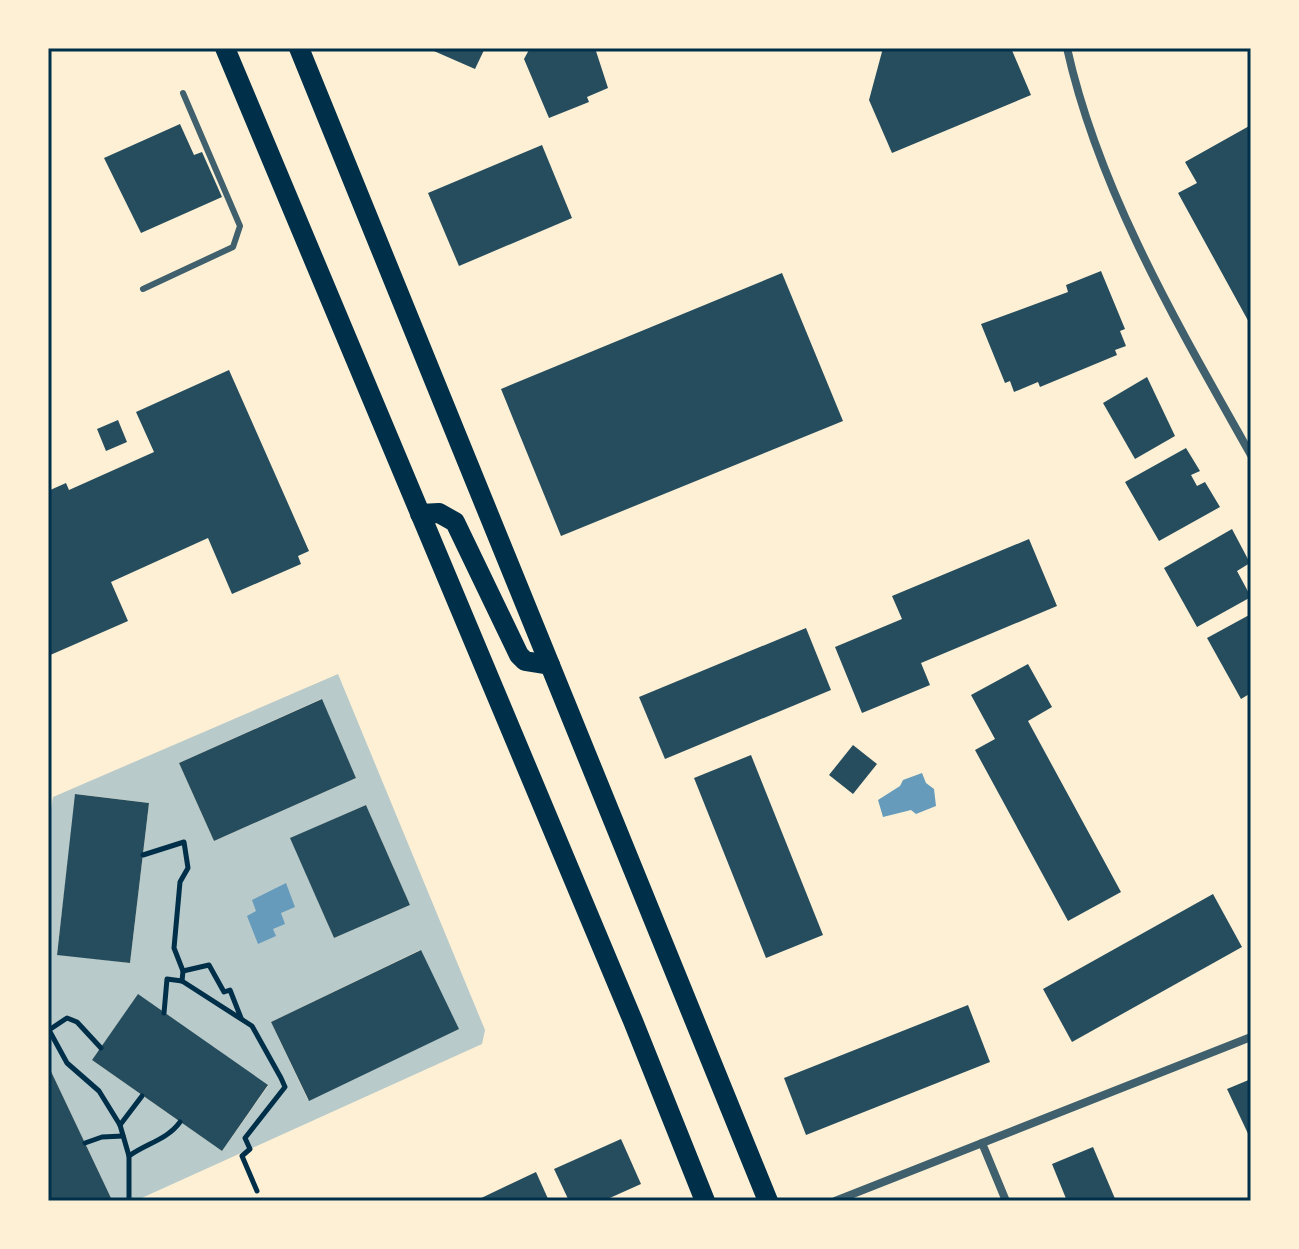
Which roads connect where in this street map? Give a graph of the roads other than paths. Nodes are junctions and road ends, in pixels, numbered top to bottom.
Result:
1 (225, 48) edge
2 (299, 48) edge
3 (1067, 48) edge
4 (183, 93) dead end
5 (143, 289) dead end
6 (1251, 455) edge
7 (420, 514) junction
8 (550, 665) junction
9 (1251, 1037) edge
10 (982, 1143) junction
11 (705, 1201) edge
12 (768, 1201) edge
13 (835, 1201) edge
14 (1006, 1201) edge

1 - 7 main road
2 - 8 main road
3 - 6 street
4 - 5 lane
7 - 8 main road
7 - 11 main road
8 - 12 main road
9 - 10 street
10 - 13 street
10 - 14 street

